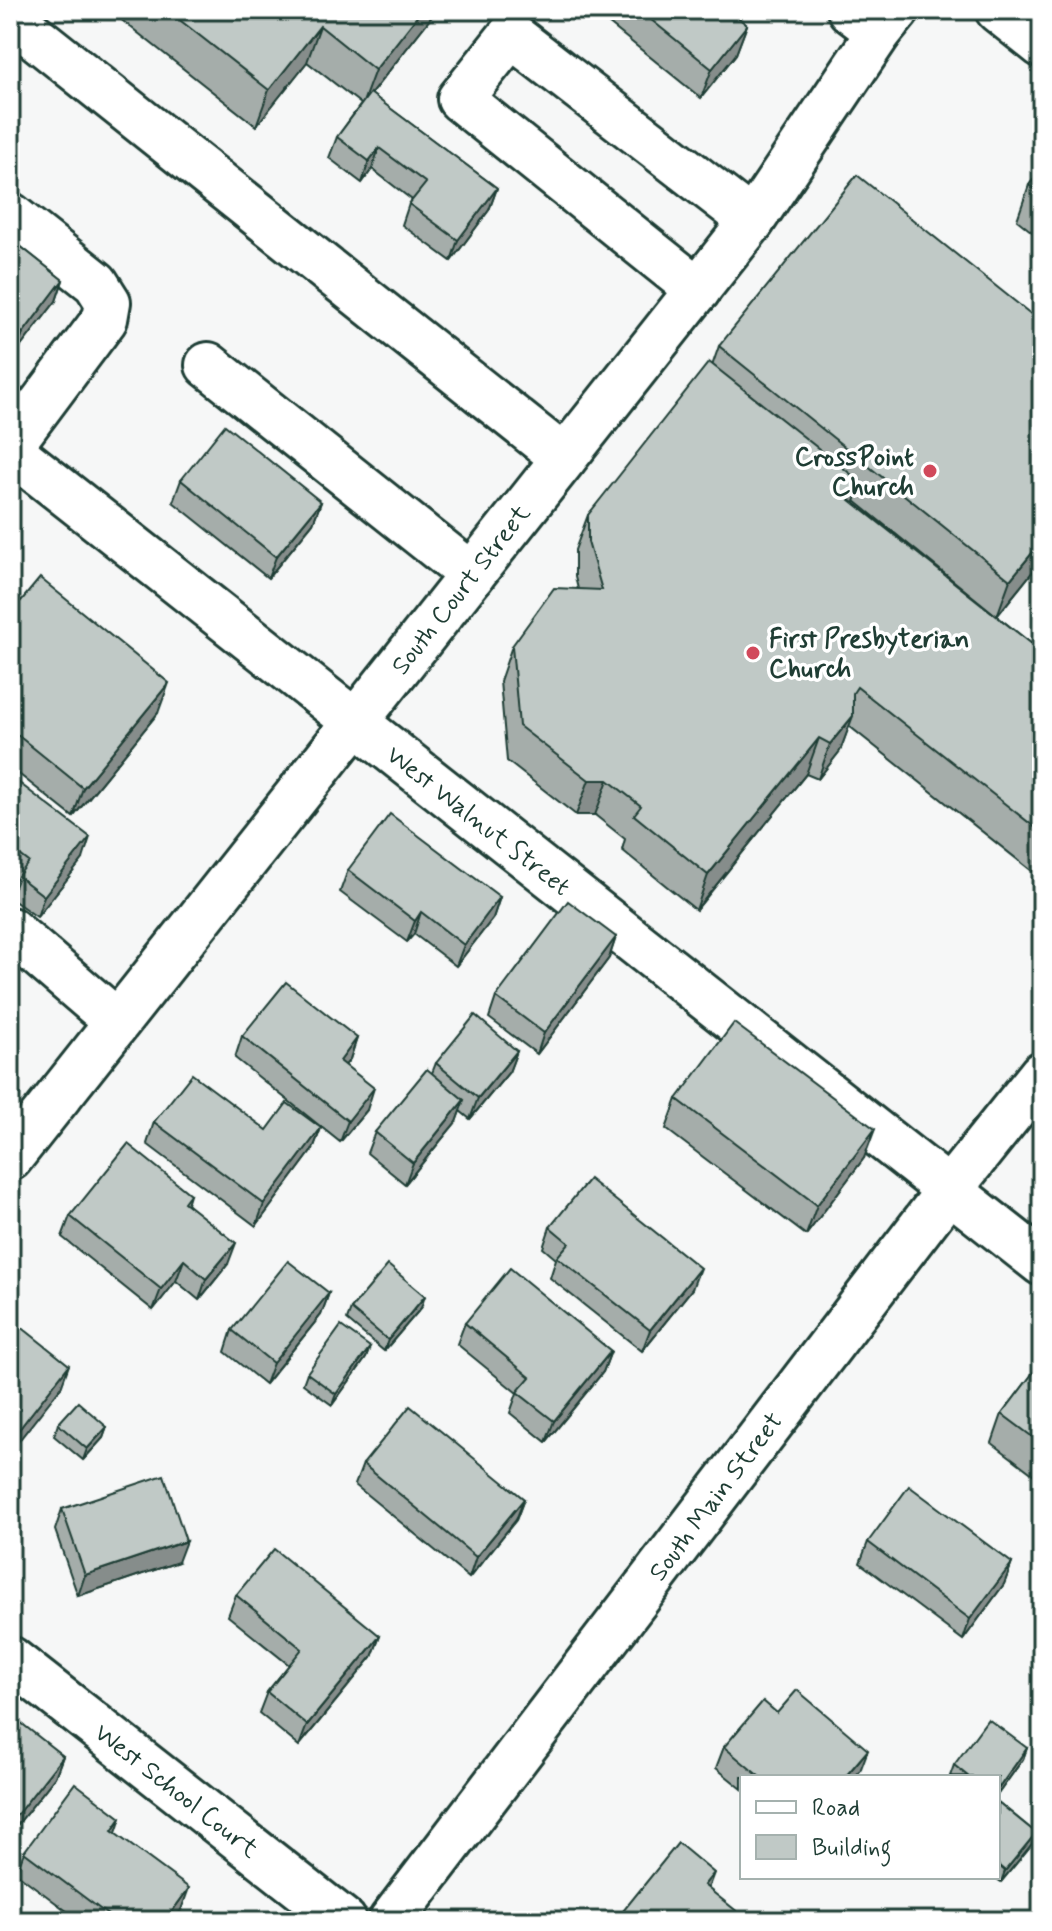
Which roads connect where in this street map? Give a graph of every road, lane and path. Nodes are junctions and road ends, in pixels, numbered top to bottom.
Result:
1 (998, 10) edge
2 (10, 17) edge
3 (875, 17) edge
4 (518, 22) edge
5 (1042, 45) edge
6 (10, 215) edge
7 (752, 221) junction
8 (698, 290) junction
9 (208, 365) dead end
10 (10, 448) edge
11 (564, 458) junction
12 (472, 575) junction
13 (355, 722) junction
14 (10, 930) edge
15 (117, 1022) junction
16 (1042, 1074) edge
17 (10, 1158) edge
18 (949, 1190) junction
19 (1042, 1263) edge
20 (10, 1659) edge
21 (344, 1921) edge
22 (391, 1921) edge

1 - 5 street
2 - 11 street
3 - 7 street, South Court Street
4 - 7 street
4 - 8 street
6 - 10 street
7 - 8 street, South Court Street
8 - 11 street, South Court Street
9 - 12 street
10 - 13 street, West Walnut Street
11 - 12 street, South Court Street
12 - 13 street, South Court Street
13 - 15 street, South Court Street
13 - 18 street, West Walnut Street
14 - 15 street
15 - 17 street, South Court Street
16 - 18 street, South Main Street
18 - 19 street, West Walnut Street
18 - 22 street, South Main Street
20 - 21 street, West School Court

